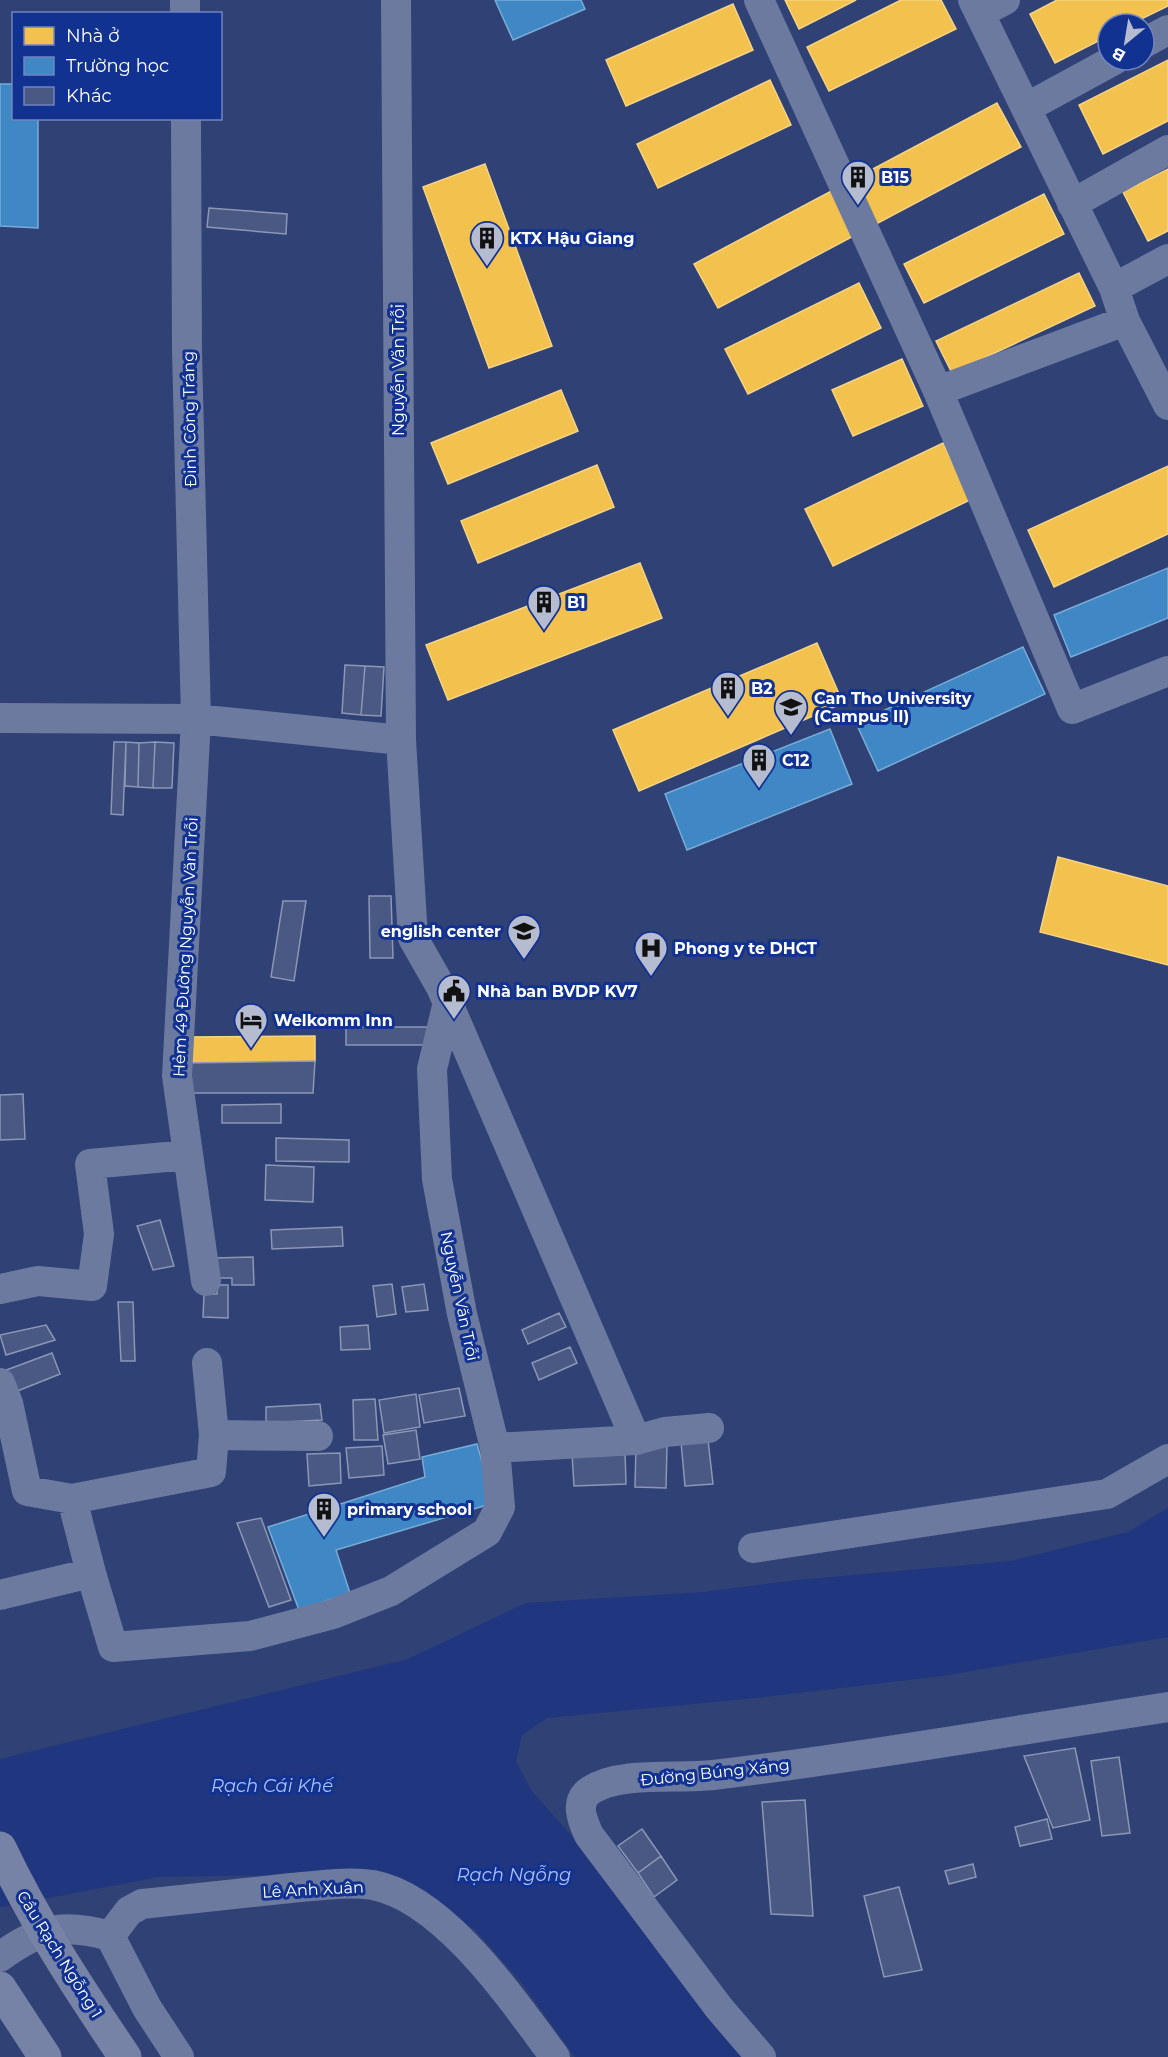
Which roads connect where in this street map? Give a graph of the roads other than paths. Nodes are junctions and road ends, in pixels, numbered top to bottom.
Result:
1 (396, 0) edge
2 (759, 0) edge
3 (986, 4) edge
4 (1096, 69) edge
5 (1026, 108) junction
6 (186, 120) edge
7 (1168, 150) edge
8 (1072, 204) junction
9 (1168, 259) edge
10 (1114, 288) junction
11 (1125, 321) junction
12 (1164, 388) edge
13 (938, 391) junction
14 (1168, 671) edge
15 (0, 718) edge
16 (196, 718) junction
17 (401, 740) junction
18 (448, 1002) junction
19 (188, 1155) junction
20 (206, 1281) dead end
21 (0, 1289) edge
22 (207, 1363) dead end
23 (0, 1383) edge
24 (709, 1428) dead end
25 (214, 1435) junction
26 (318, 1436) dead end
27 (636, 1440) junction
28 (495, 1448) junction
29 (1168, 1459) edge
30 (72, 1499) junction
31 (753, 1548) dead end
32 (91, 1573) junction
33 (0, 1595) edge
34 (1165, 1713) edge
35 (0, 1848) edge
36 (110, 1936) junction
37 (0, 1957) edge
38 (0, 1988) edge
39 (45, 2057) edge
40 (124, 2057) edge
41 (179, 2057) edge
42 (555, 2057) edge
43 (761, 2057) edge

1 - 17 street, Nguyễn Văn Trỗi
2 - 13 street
3 - 5 street
4 - 5 street
5 - 8 street
6 - 16 street, Đinh Công Tráng
7 - 8 street
8 - 10 street
9 - 10 street
10 - 11 street
11 - 12 street
11 - 13 street
13 - 14 street
15 - 16 street
16 - 17 street
16 - 19 street, Hẻm 49 Đường Nguyễn Văn Trỗi
17 - 18 street, Nguyễn Văn Trỗi
18 - 27 street, Nguyễn Văn Trỗi
18 - 28 street, Nguyễn Văn Trỗi
19 - 20 street, Hẻm 49 Đường Nguyễn Văn Trỗi
19 - 21 street
22 - 25 street
23 - 30 street
24 - 27 street
25 - 26 street
25 - 30 street
27 - 28 street
28 - 32 street, Nguyễn Văn Trỗi
29 - 31 street
30 - 32 street
32 - 33 street
34 - 43 street, Đường Búng Xáng
35 - 40 main road, Cầu Rạch Ngỗng 1, bridge
36 - 37 street
36 - 41 street
36 - 42 street, Lê Anh Xuân
38 - 39 main road

